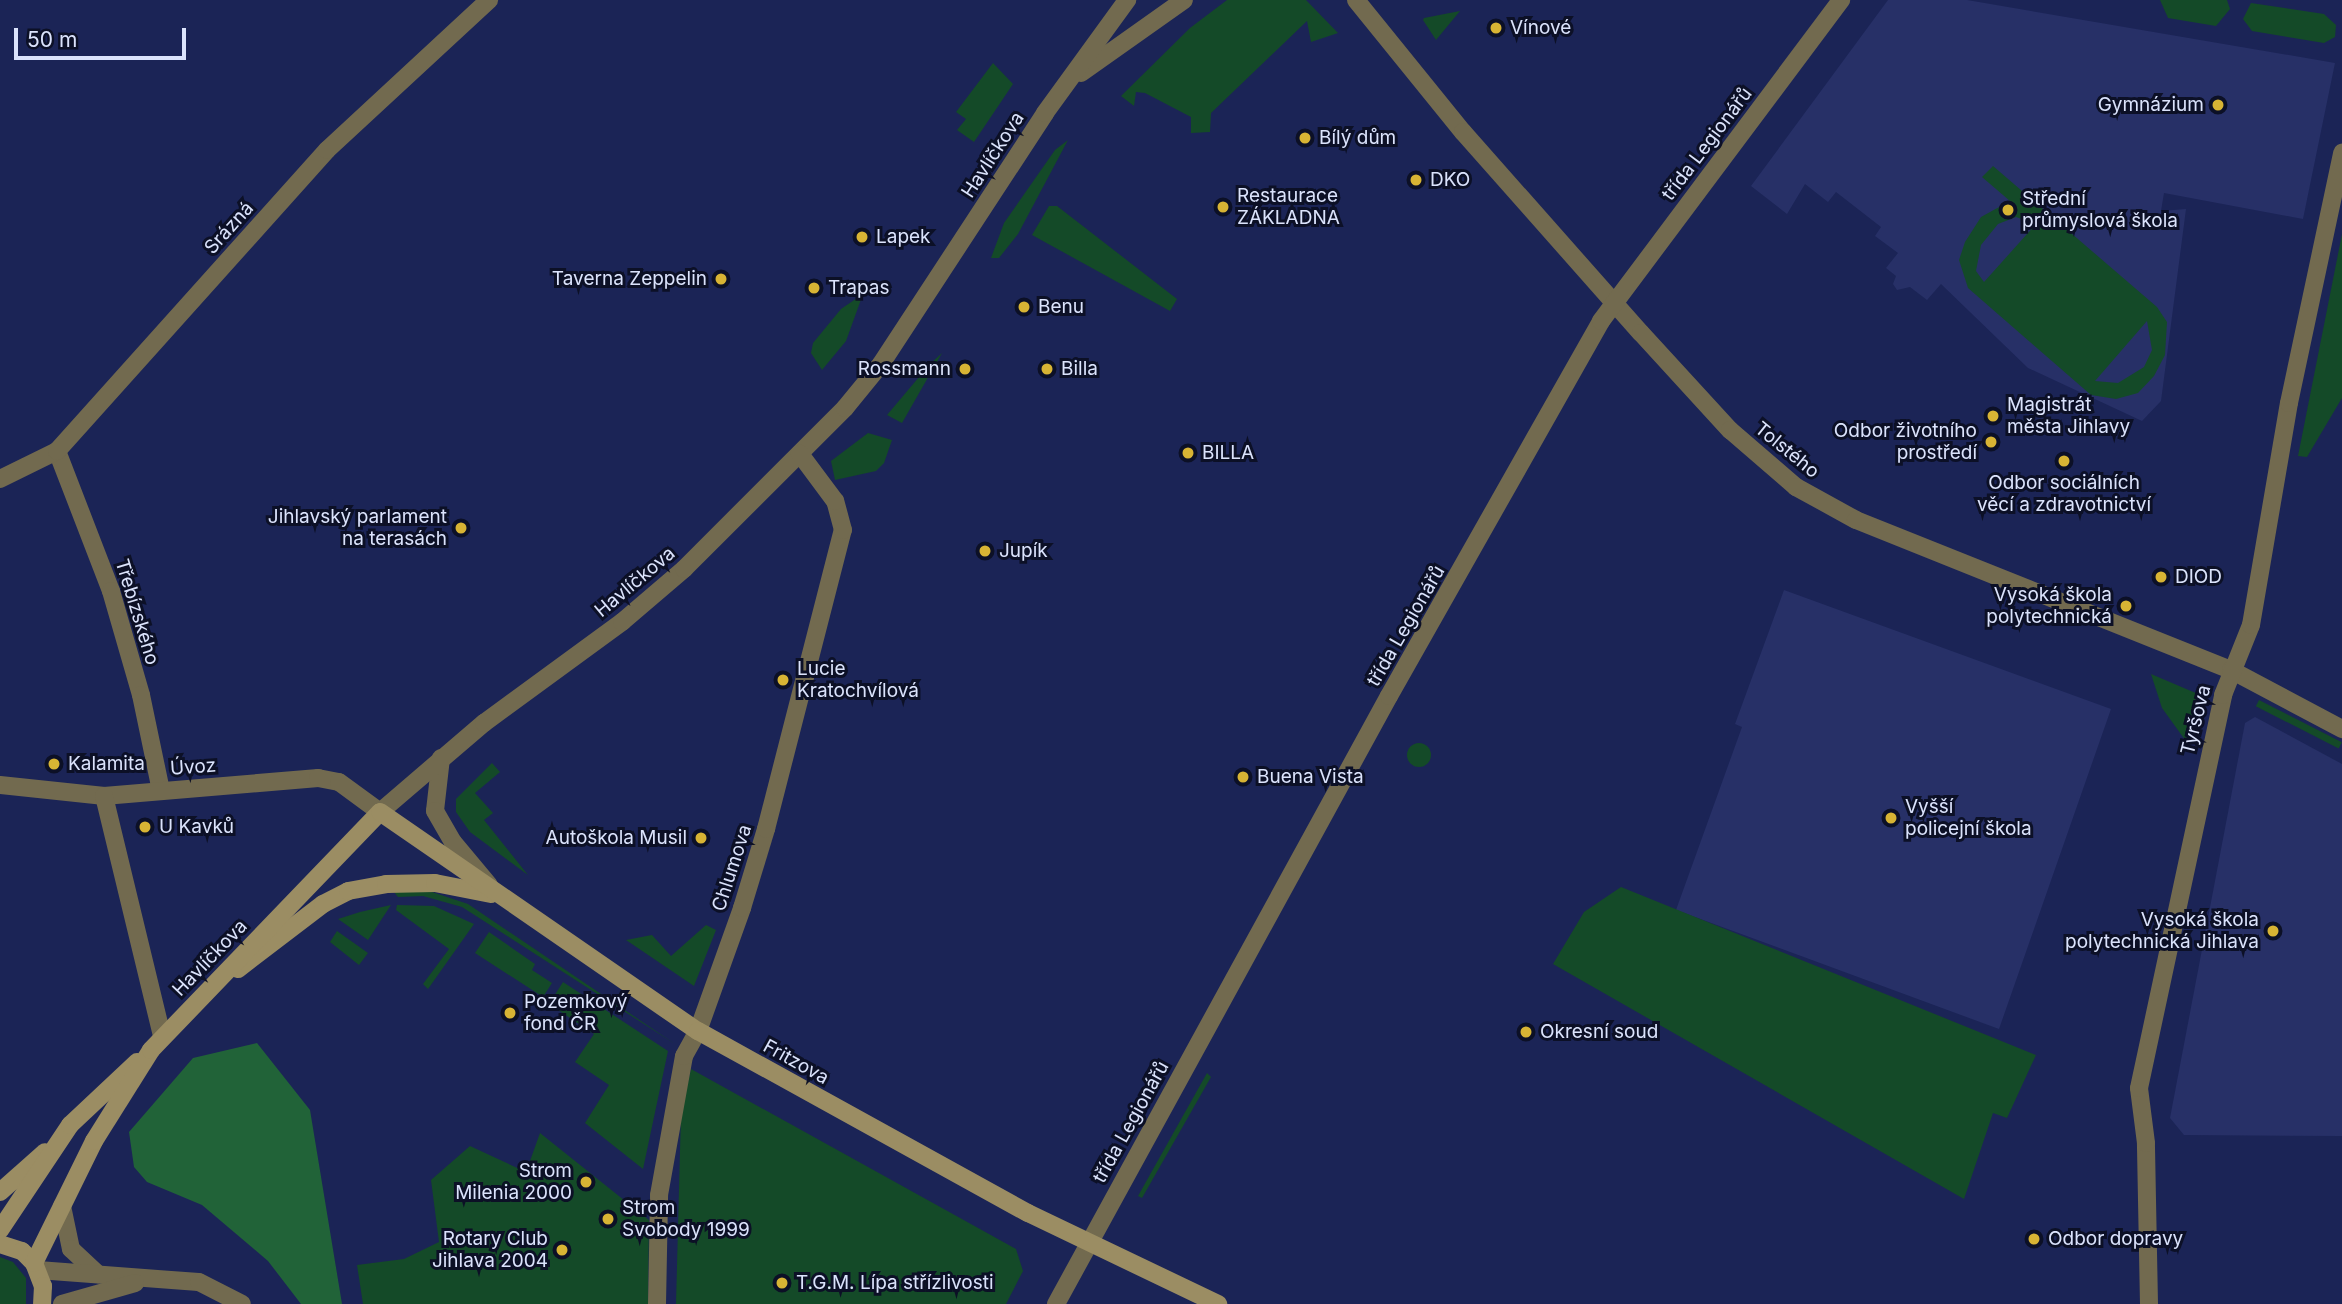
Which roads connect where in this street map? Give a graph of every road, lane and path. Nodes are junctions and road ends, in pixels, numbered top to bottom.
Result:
1 (489, 0) edge
2 (1171, 0) edge
3 (1184, 0) edge
4 (1841, 0) edge
5 (1356, 2) edge
6 (1127, 3) edge
7 (1133, 38) junction
8 (1073, 78) junction
9 (2342, 153) edge
10 (1616, 302) junction
11 (57, 451) junction
12 (800, 454) junction
13 (0, 479) edge
14 (2231, 670) junction
15 (2342, 729) edge
16 (441, 758) junction
17 (0, 785) edge
18 (161, 791) junction
19 (104, 796) junction
20 (380, 812) junction
21 (498, 895) junction
22 (220, 980) junction
23 (698, 1031) junction
24 (156, 1043) junction
25 (61, 1138) junction
26 (0, 1192) edge
27 (62, 1206) junction
28 (0, 1230) edge
29 (0, 1244) edge
30 (1088, 1245) junction
31 (36, 1266) junction
32 (101, 1276) junction
33 (145, 1280) junction
34 (42, 1304) edge
35 (62, 1304) edge
36 (242, 1304) edge
37 (657, 1304) edge
38 (1056, 1304) edge
39 (1218, 1304) edge
40 (2148, 1304) edge

1 - 11 street, Srázná
2 - 7 street, Havlíčkova
3 - 7 street, Havlíčkova
4 - 10 street, třída Legionářů
5 - 10 street, Tolstého
6 - 8 street, Havlíčkova
7 - 8 street, Havlíčkova
8 - 12 street, Havlíčkova
9 - 14 street, Tyršova
10 - 14 street, Tolstého
10 - 30 street, třída Legionářů
11 - 13 street, Srázná
11 - 18 street, Třebízského
12 - 16 street, Havlíčkova
12 - 23 street, Chlumova
14 - 15 street, Tolstého
14 - 40 street, Tyršova
16 - 20 street, Havlíčkova
16 - 21 street
17 - 19 street, Úvoz
18 - 19 street, Úvoz
18 - 20 street, Úvoz
19 - 24 street
20 - 21 street, Fritzova
20 - 22 street, Havlíčkova
21 - 22 street
21 - 23 street, Fritzova
22 - 24 street, Havlíčkova
23 - 30 street, Fritzova
23 - 37 street, Chlumova
24 - 25 street, Havlíčkova
24 - 27 street, Havlíčkova
25 - 26 street, Havlíčkova
25 - 28 street, Havlíčkova
27 - 31 street, Havlíčkova
27 - 32 street
29 - 31 street
30 - 38 street, třída Legionářů
30 - 39 street, Fritzova
31 - 32 street
31 - 34 street
32 - 33 street
33 - 35 street
33 - 36 street

